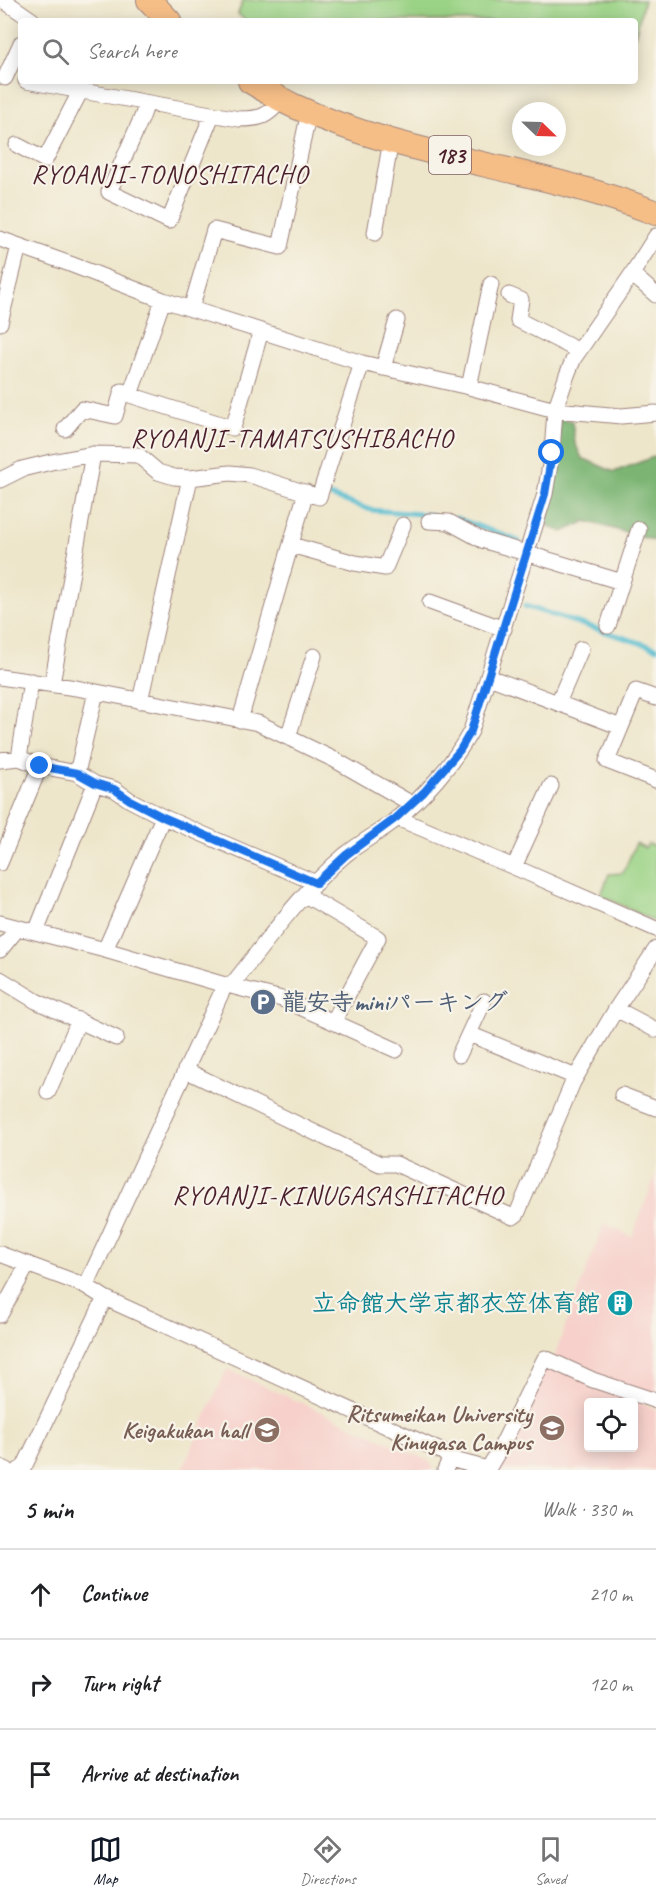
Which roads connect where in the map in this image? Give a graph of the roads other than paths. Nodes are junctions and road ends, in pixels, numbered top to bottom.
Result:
1 (3, 0) edge
2 (148, 0) edge
3 (29, 18) edge
4 (166, 18) edge
5 (18, 49) edge
6 (3, 77) edge
7 (18, 80) edge
8 (44, 84) edge
9 (255, 84) edge
10 (81, 90) junction
11 (281, 100) junction
12 (147, 103) junction
13 (309, 112) junction
14 (212, 115) junction
15 (391, 140) junction
16 (17, 145) dead end
17 (656, 213) edge
18 (375, 233) dead end
19 (656, 236) edge
20 (0, 239) edge
21 (19, 246) junction
22 (632, 274) junction
23 (491, 284) dead end
24 (509, 295) dead end
25 (656, 295) edge
26 (163, 300) junction
27 (191, 309) junction
28 (397, 320) dead end
29 (0, 323) edge
30 (261, 331) junction
31 (579, 351) junction
32 (362, 363) junction
33 (383, 368) junction
34 (469, 387) junction
35 (130, 395) junction
36 (555, 410) junction
37 (656, 413) edge
38 (65, 429) dead end
39 (93, 454) junction
40 (190, 477) junction
41 (0, 480) edge
42 (306, 492) junction
43 (429, 521) dead end
44 (403, 525) dead end
45 (639, 529) dead end
46 (291, 545) junction
47 (528, 553) junction
48 (622, 582) junction
49 (430, 602) dead end
50 (608, 626) dead end
51 (504, 629) junction
52 (581, 649) dead end
53 (314, 656) dead end
54 (0, 676) edge
55 (489, 677) junction
56 (31, 681) junction
57 (52, 684) junction
58 (96, 692) junction
59 (656, 698) edge
60 (140, 701) junction
61 (558, 703) junction
62 (240, 720) junction
63 (621, 727) junction
64 (288, 736) junction
65 (19, 758) junction
66 (0, 760) edge
67 (40, 766) junction
68 (77, 773) junction
69 (656, 780) edge
70 (95, 783) junction
71 (551, 786) dead end
72 (412, 804) junction
73 (163, 817) junction
74 (396, 818) junction
75 (0, 863) edge
76 (514, 867) junction
77 (316, 883) junction
78 (305, 895) junction
79 (0, 923) edge
80 (18, 928) junction
81 (656, 929) edge
82 (36, 932) junction
83 (0, 950) edge
84 (105, 950) junction
85 (656, 950) edge
86 (0, 980) edge
87 (228, 986) junction
88 (484, 1001) dead end
89 (616, 1009) junction
90 (79, 1020) junction
91 (333, 1023) junction
92 (656, 1030) edge
93 (469, 1034) junction
94 (116, 1038) dead end
95 (396, 1050) dead end
96 (459, 1054) dead end
97 (184, 1071) junction
98 (576, 1077) junction
99 (48, 1092) dead end
100 (622, 1095) dead end
101 (656, 1108) edge
102 (0, 1254) edge
103 (28, 1264) junction
104 (86, 1286) junction
105 (105, 1298) junction
106 (0, 1315) edge
107 (656, 1401) edge
108 (448, 1464) edge
109 (0, 1467) edge
110 (7, 1470) edge
111 (19, 1470) edge

1 - 3 street
2 - 4 main road
5 - 6 street
6 - 7 street
8 - 10 street
9 - 11 main road, 183
10 - 12 street
10 - 16 street
11 - 13 main road, 183
11 - 14 street
12 - 14 street
12 - 14 street
13 - 15 main road, 183
13 - 27 street
15 - 17 main road, 183
15 - 18 street
19 - 22 street
20 - 21 street
21 - 26 street
21 - 29 street
22 - 25 street
22 - 31 street
23 - 34 street
24 - 31 street
26 - 27 street
26 - 35 street
27 - 30 street
28 - 33 street
30 - 32 street
30 - 35 street
31 - 36 street
32 - 33 street
32 - 42 street
33 - 34 street
34 - 36 street
35 - 38 street
36 - 37 street
36 - 47 street
39 - 40 street
39 - 41 street
39 - 57 street
40 - 42 street
40 - 60 street
42 - 46 street
43 - 47 street
44 - 46 street
45 - 48 street
46 - 62 street
47 - 48 street
47 - 51 street
48 - 50 street
49 - 51 street
51 - 55 street
52 - 61 street
53 - 64 street
54 - 56 street
55 - 61 street
55 - 72 street
56 - 57 street
56 - 65 street
57 - 58 street
58 - 60 street
58 - 68 street
59 - 63 street
60 - 62 street
61 - 63 street
62 - 64 street
63 - 69 street
64 - 72 street
65 - 66 street
65 - 67 street
67 - 68 street
67 - 75 street
68 - 70 street
70 - 73 street
70 - 82 street
71 - 76 street
72 - 74 street
73 - 77 street
73 - 84 street
74 - 76 street
74 - 77 street
76 - 81 street
77 - 78 street
78 - 87 street
78 - 91 street
79 - 80 street
80 - 82 street
80 - 83 street
82 - 84 street
84 - 87 street
85 - 89 street
86 - 90 street
87 - 91 street
87 - 97 street
88 - 93 street
89 - 92 street
89 - 98 street
90 - 94 street
90 - 99 street
91 - 95 street
93 - 96 street
93 - 98 street
97 - 98 street
97 - 104 street
100 - 101 street
102 - 103 street
103 - 104 street
103 - 106 street
104 - 105 street
105 - 108 street
105 - 111 street
107 - 108 street
109 - 110 street

